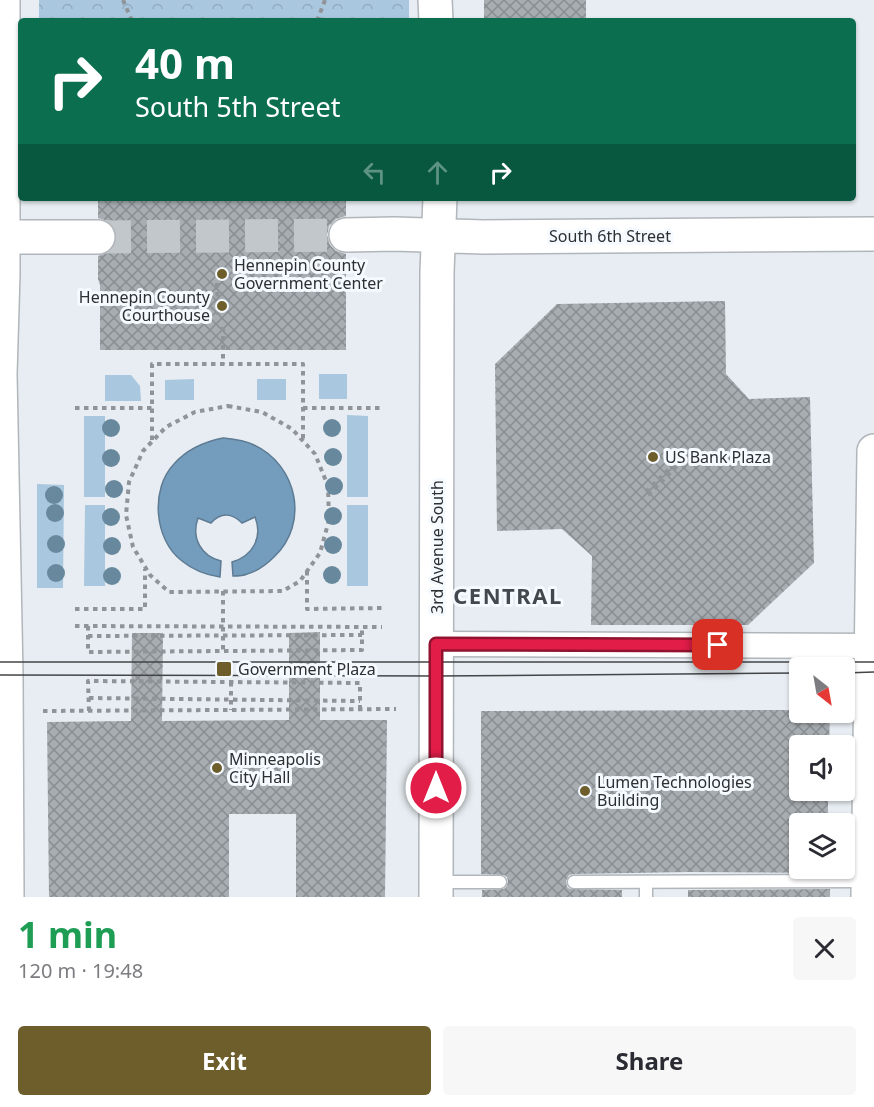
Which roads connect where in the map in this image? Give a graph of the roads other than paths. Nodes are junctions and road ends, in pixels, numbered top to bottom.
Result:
1 (3, 0) edge
2 (435, 0) edge
3 (436, 18) edge
4 (440, 201) edge
5 (874, 234) edge
6 (346, 235) tunnel mouth
7 (439, 236) junction
8 (2, 237) edge
9 (98, 237) tunnel mouth
10 (874, 451) edge
11 (436, 644) junction
12 (873, 646) edge
13 (3, 649) edge
14 (500, 882) dead end
15 (574, 882) dead end
16 (646, 882) junction
17 (870, 886) edge
18 (436, 889) edge
19 (7, 897) edge
20 (646, 897) edge

1 - 8 main road
2 - 3 main road
4 - 7 main road, 3rd Avenue South
5 - 7 main road, South 6th Street
6 - 7 main road, South 6th Street
7 - 11 main road, 3rd Avenue South
8 - 9 main road
8 - 13 main road
10 - 12 main road
11 - 12 street
11 - 18 main road, 3rd Avenue South
12 - 17 main road
13 - 19 main road
14 - 18 lane
15 - 16 lane
16 - 17 lane
16 - 20 lane

